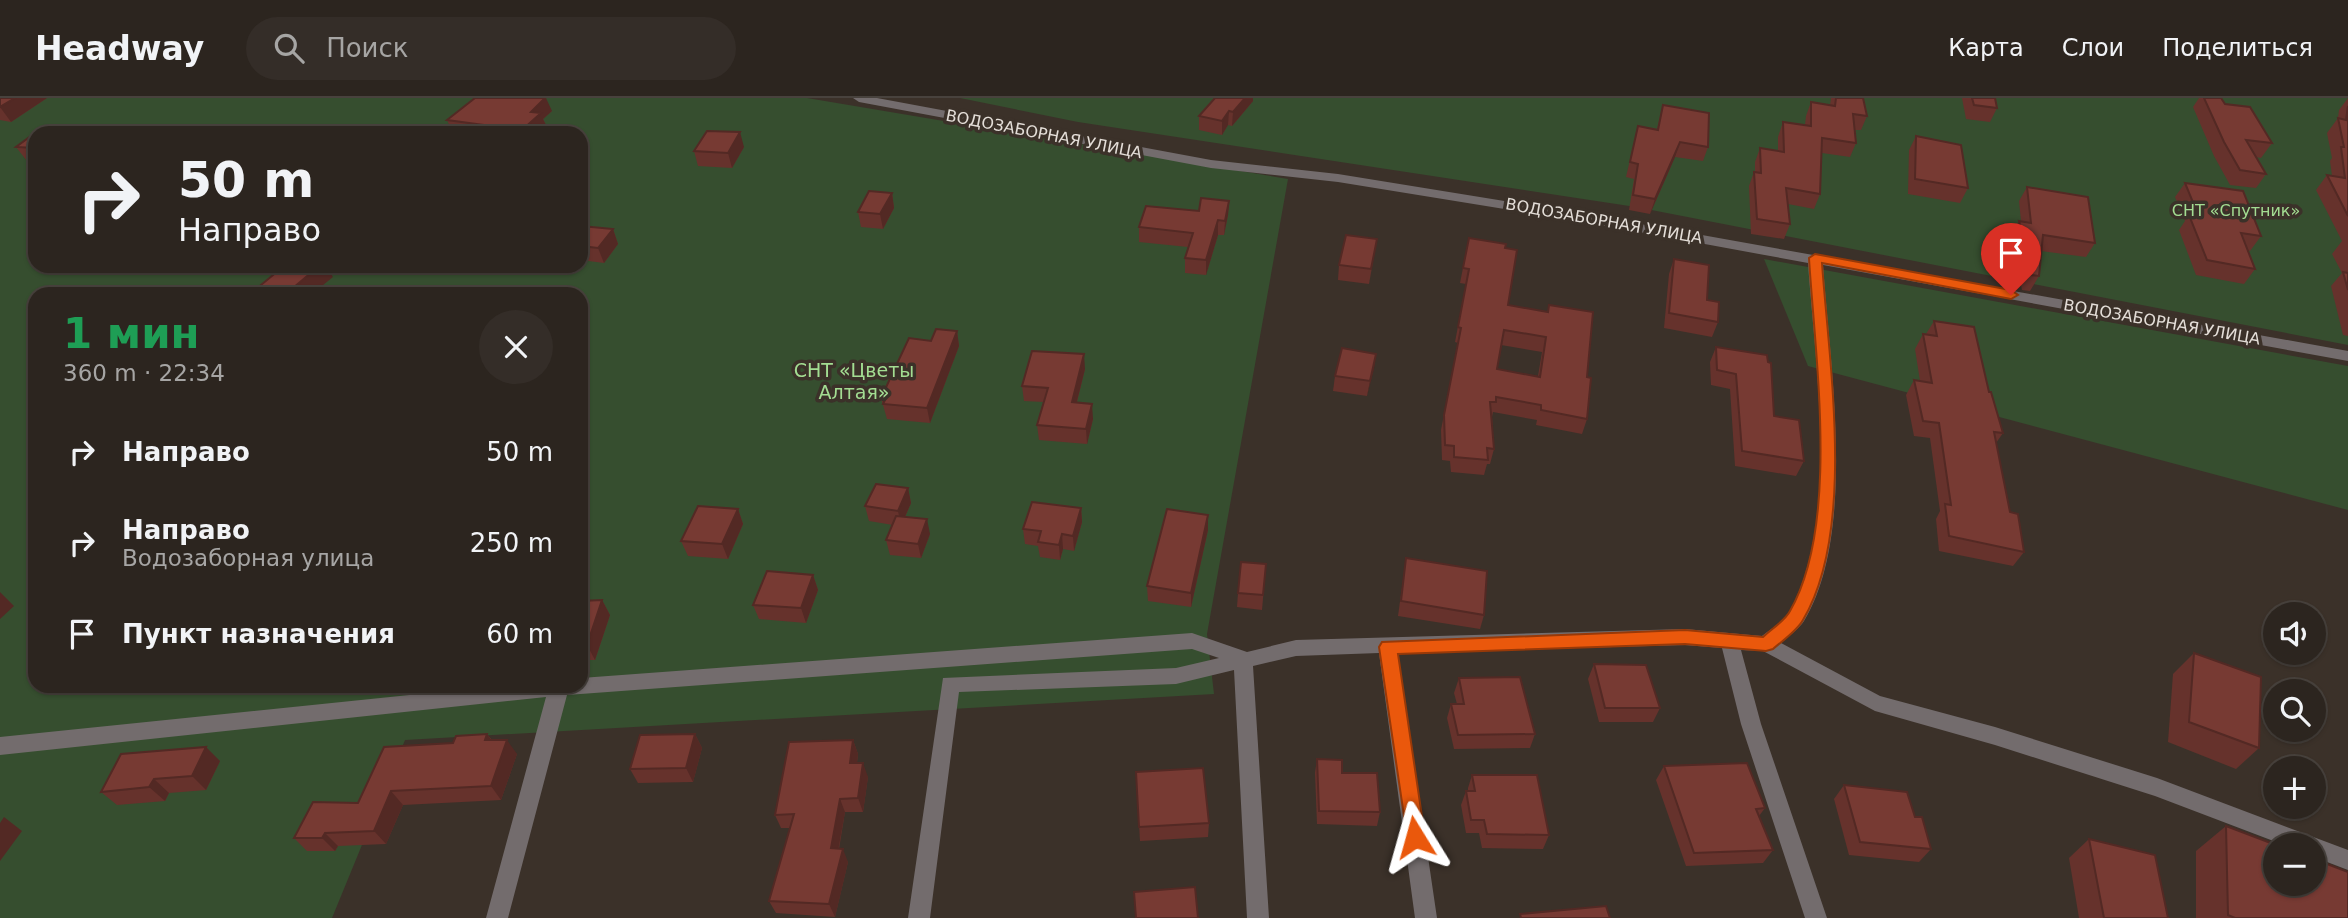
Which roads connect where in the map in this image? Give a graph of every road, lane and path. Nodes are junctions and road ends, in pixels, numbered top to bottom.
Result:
1 (859, 98) edge
2 (1815, 258) junction
3 (2348, 356) edge
4 (1730, 643) junction
5 (1766, 644) junction
6 (1388, 647) junction
7 (1244, 658) junction
8 (588, 685) edge
9 (505, 693) edge
10 (570, 693) edge
11 (0, 746) edge
12 (2277, 833) edge
13 (2326, 852) edge
14 (2348, 860) edge
15 (497, 918) edge
16 (919, 918) edge
17 (1258, 918) edge
18 (1426, 918) edge
19 (1816, 918) edge

1 - 2 street, ВОДОЗАБОРНАЯ УЛИЦА
2 - 3 street, ВОДОЗАБОРНАЯ УЛИЦА
2 - 5 street
4 - 5 street
4 - 6 street
4 - 19 street
5 - 12 street
6 - 7 street
6 - 18 street
7 - 8 street
7 - 16 street
7 - 17 street
9 - 11 street
10 - 15 street
13 - 14 street

